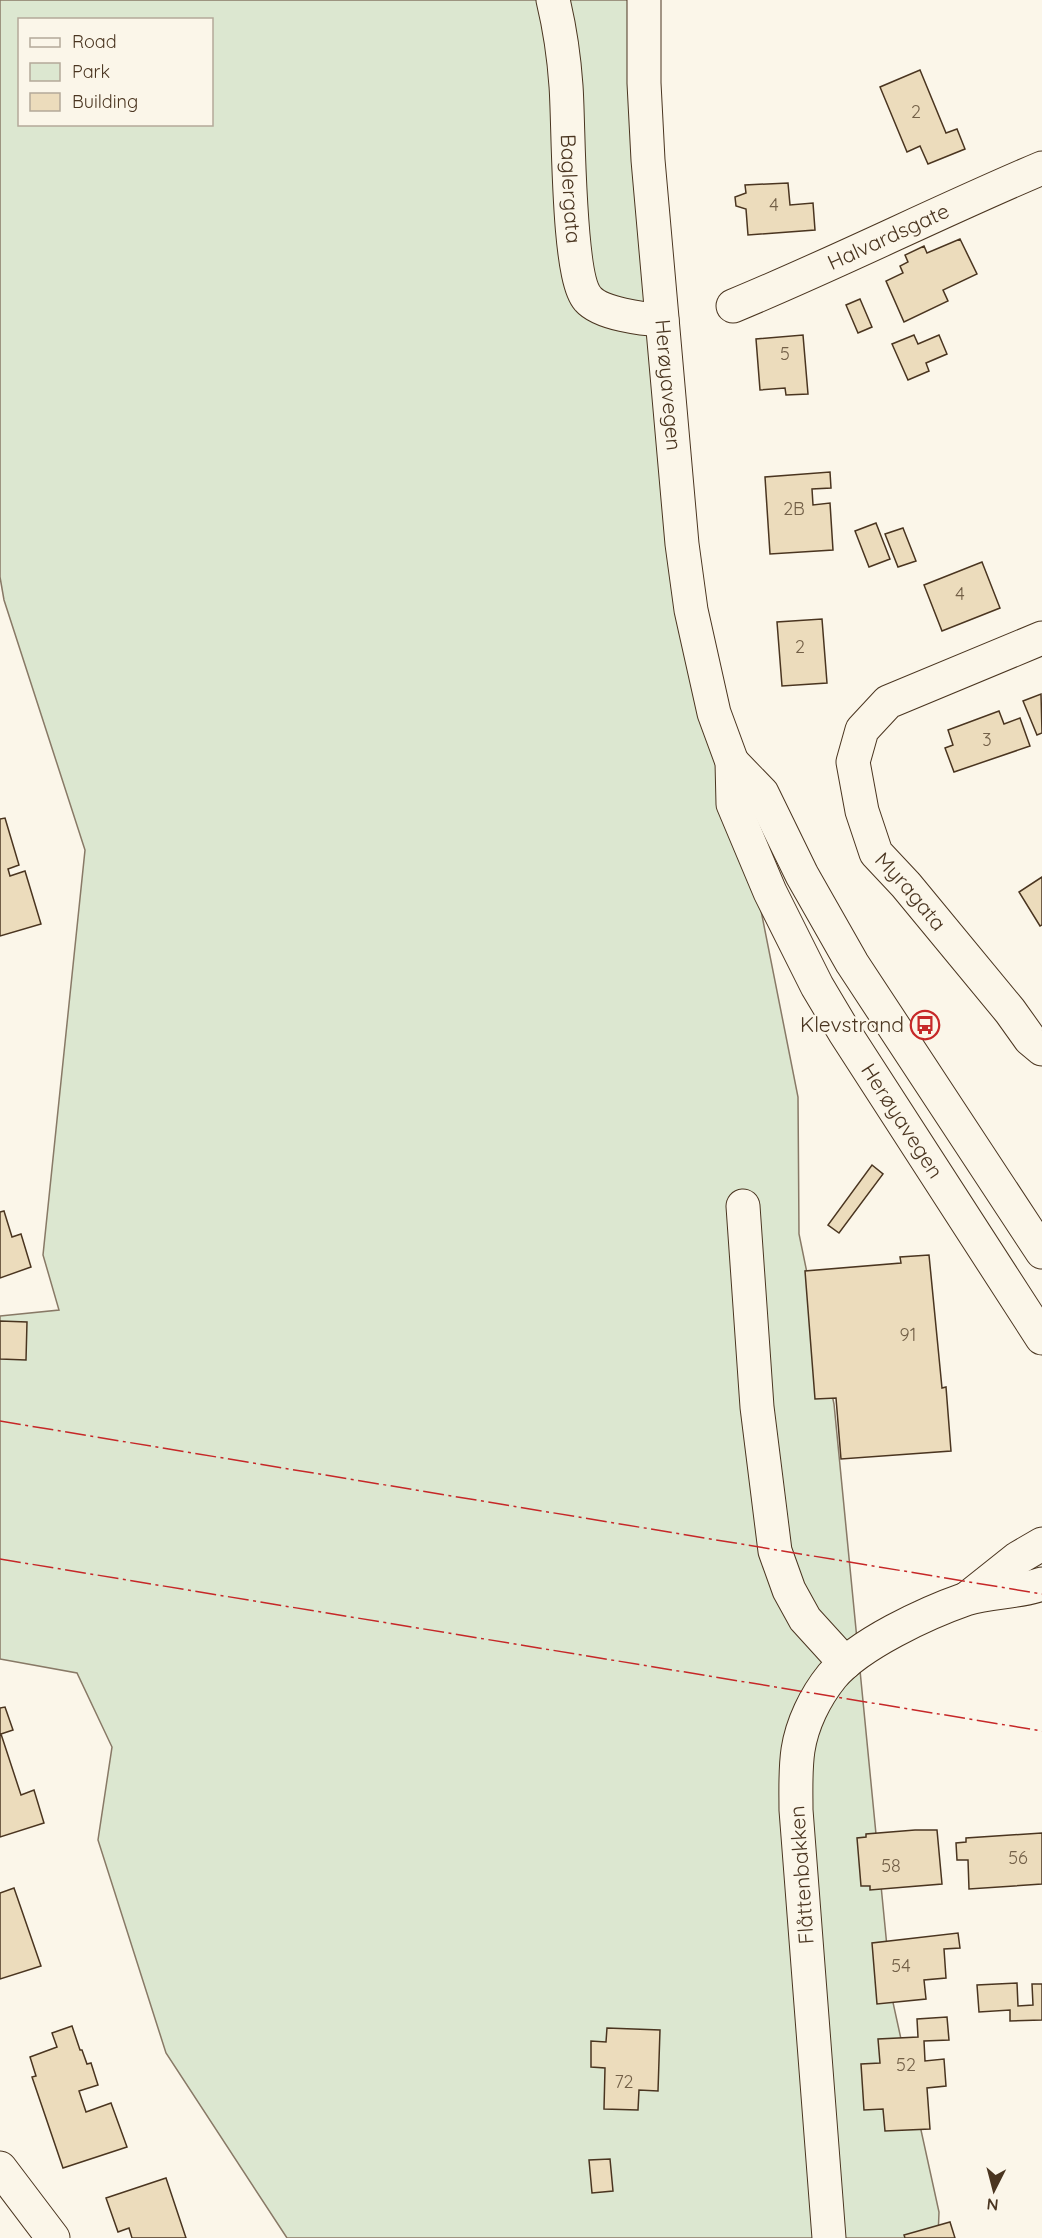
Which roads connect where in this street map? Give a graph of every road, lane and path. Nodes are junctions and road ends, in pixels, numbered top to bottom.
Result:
1 (553, 0) edge
2 (644, 0) edge
3 (1042, 168) edge
4 (733, 306) dead end
5 (662, 320) junction
6 (1042, 638) edge
7 (732, 762) junction
8 (1042, 1048) edge
9 (743, 1206) dead end
10 (1042, 1252) edge
11 (1042, 1338) edge
12 (1030, 1551) edge
13 (1039, 1591) edge
14 (968, 1598) junction
15 (845, 1663) junction
16 (0, 2168) edge
17 (53, 2238) edge
18 (829, 2238) edge

1 - 5 main road, Baglergata
2 - 5 main road, Herøyavegen
3 - 4 main road, Halvardsgate
5 - 7 main road, Herøyavegen
6 - 8 main road, Myragata
7 - 10 main road, Herøyavegen
7 - 11 main road, Herøyavegen
9 - 15 main road
12 - 13 main road
12 - 14 main road, Flåttenbakken
13 - 14 main road, Flåttenbakken
14 - 15 main road, Flåttenbakken
15 - 18 main road, Flåttenbakken
16 - 17 main road

